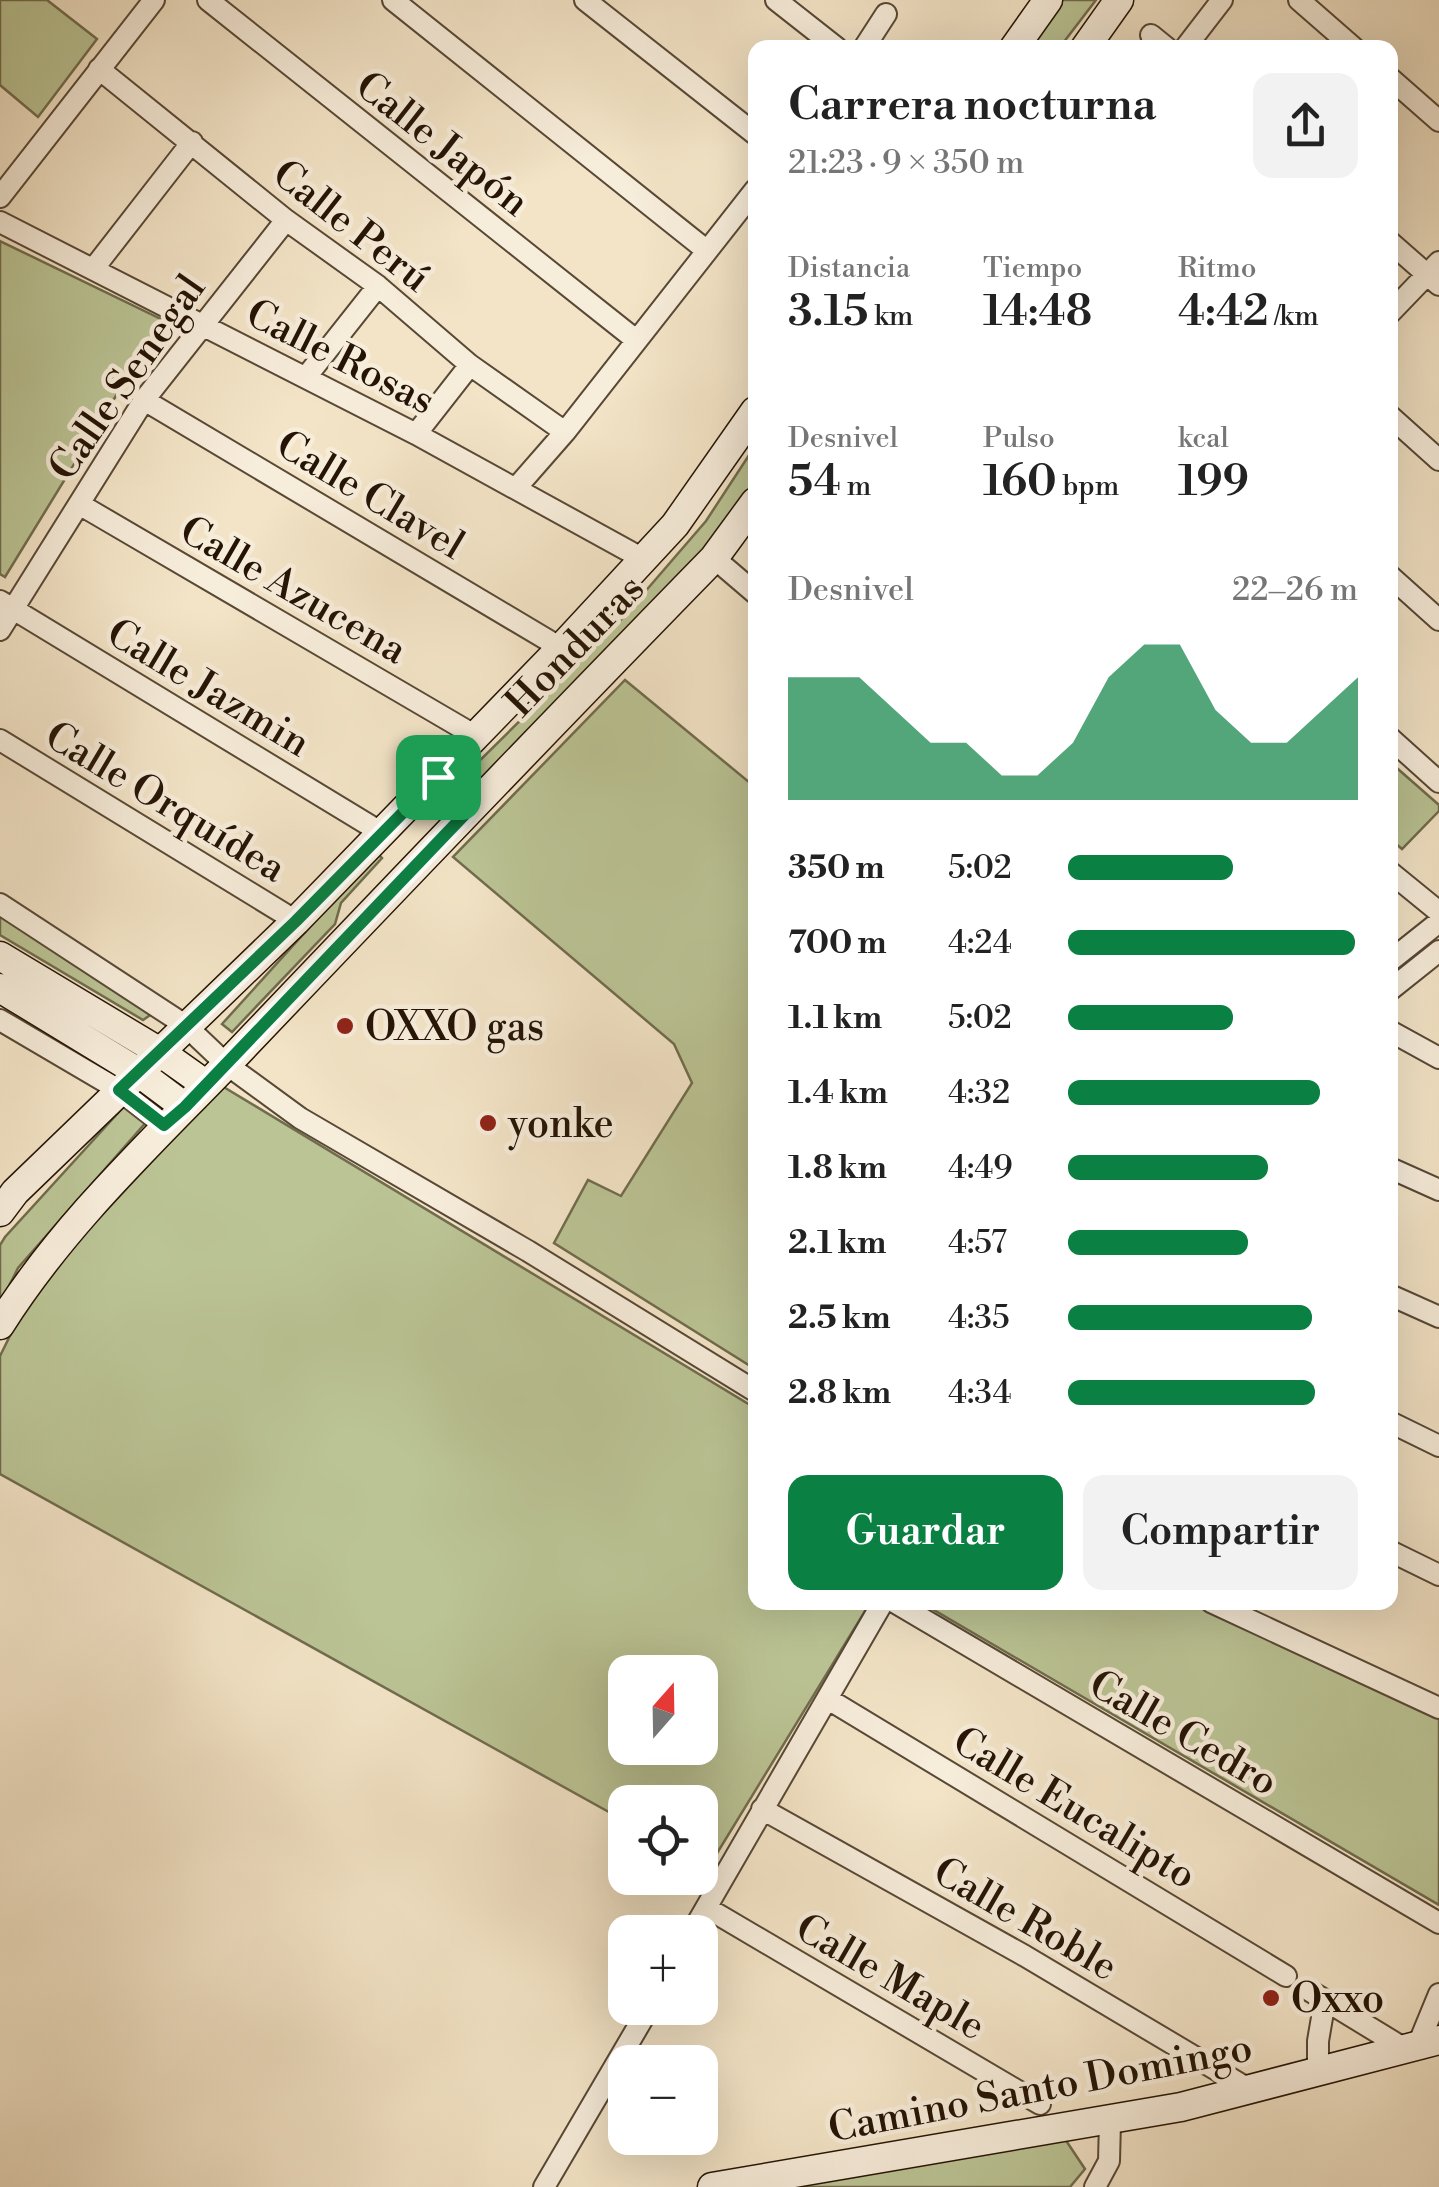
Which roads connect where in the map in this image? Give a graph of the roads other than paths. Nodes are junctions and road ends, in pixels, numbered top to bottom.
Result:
1 (154, 0) edge
2 (208, 0) edge
3 (393, 0) edge
4 (585, 0) edge
5 (776, 0) edge
6 (1048, 0) edge
7 (1119, 0) edge
8 (1222, 0) edge
9 (1299, 0) edge
10 (886, 14) dead end
11 (827, 40) edge
12 (869, 40) edge
13 (1020, 40) edge
14 (1091, 40) edge
15 (1192, 40) edge
16 (1345, 40) edge
17 (99, 69) junction
18 (1398, 85) edge
19 (1439, 120) edge
20 (748, 128) edge
21 (192, 142) junction
22 (0, 197) edge
23 (748, 199) edge
24 (286, 220) junction
25 (0, 222) edge
26 (1398, 248) edge
27 (706, 250) junction
28 (94, 268) junction
29 (1435, 273) edge
30 (378, 286) junction
31 (1398, 306) edge
32 (202, 324) junction
33 (636, 340) junction
34 (470, 365) junction
35 (306, 377) junction
36 (144, 400) junction
37 (748, 422) edge
38 (1398, 423) edge
39 (565, 432) junction
40 (416, 434) junction
41 (1439, 460) edge
42 (516, 488) junction
43 (79, 504) junction
44 (748, 512) edge
45 (714, 558) junction
46 (645, 560) junction
47 (1398, 583) edge
48 (748, 587) edge
49 (6, 605) edge
50 (1439, 620) edge
51 (0, 630) edge
52 (562, 648) junction
53 (474, 735) junction
54 (0, 740) edge
55 (1398, 745) edge
56 (438, 777) junction
57 (1439, 782) edge
58 (467, 812) junction
59 (382, 833) junction
60 (402, 878) junction
61 (1398, 879) edge
62 (0, 904) edge
63 (1439, 912) edge
64 (296, 921) junction
65 (1439, 922) edge
66 (1439, 951) edge
67 (1398, 955) edge
68 (0, 956) edge
69 (1398, 984) edge
70 (0, 988) edge
71 (0, 1020) edge
72 (185, 1024) junction
73 (1398, 1035) edge
74 (160, 1052) junction
75 (1439, 1058) edge
76 (226, 1064) junction
77 (129, 1081) junction
78 (204, 1084) junction
79 (174, 1116) junction
80 (1398, 1172) edge
81 (1439, 1190) edge
82 (5, 1196) edge
83 (1398, 1299) edge
84 (1439, 1317) edge
85 (0, 1325) edge
86 (748, 1387) edge
87 (1398, 1426) edge
88 (1439, 1446) edge
89 (1398, 1555) edge
90 (1439, 1574) edge
91 (878, 1610) edge
92 (908, 1610) edge
93 (1229, 1610) edge
94 (828, 1699) junction
95 (1439, 1708) edge
96 (762, 1809) junction
97 (706, 1908) junction
98 (702, 1915) edge
99 (1439, 1923) edge
100 (1286, 1976) dead end
101 (1439, 1994) edge
102 (638, 2025) edge
103 (1421, 2045) edge
104 (1318, 2074) junction
105 (1252, 2091) junction
106 (1040, 2104) dead end
107 (1110, 2120) junction
108 (544, 2187) edge
109 (712, 2187) edge
110 (1094, 2187) edge

1 - 17 street
2 - 33 street, Calle Japón
3 - 27 street
4 - 20 street
5 - 11 street
6 - 13 street
7 - 14 street
8 - 15 street
9 - 16 street
10 - 12 street
17 - 21 street, Calle Perú
17 - 22 street
18 - 19 street
21 - 24 street, Calle Perú
21 - 28 street
23 - 27 street
24 - 30 street, Calle Perú
24 - 32 street, Calle Senegal
25 - 28 street, Calle Rosas
26 - 29 street
27 - 33 street
28 - 32 street, Calle Rosas
29 - 31 street
30 - 34 street, Calle Perú
30 - 35 street
32 - 35 street, Calle Rosas
32 - 36 street, Calle Senegal
33 - 39 street
34 - 39 street, Calle Perú
34 - 40 street
35 - 40 street, Calle Rosas
36 - 43 street, Calle Senegal
36 - 52 street, Calle Clavel
37 - 46 street, Honduras
38 - 41 street
39 - 42 street
40 - 42 street, Calle Rosas
42 - 46 street, Calle Rosas
43 - 49 street, Calle Senegal
43 - 53 street, Calle Azucena
44 - 45 street, Honduras
45 - 48 street
45 - 58 street, Honduras
46 - 52 street, Honduras
47 - 50 street
49 - 51 street, Calle Senegal
49 - 59 street, Calle Jazmin
52 - 53 street, Honduras
53 - 56 street, Honduras
54 - 64 street, Calle Orquídea
55 - 57 street
56 - 58 street
56 - 59 street, Honduras
58 - 60 street, Honduras
59 - 60 street
59 - 64 street, Honduras
60 - 76 street, Honduras
61 - 63 street
62 - 72 street
64 - 72 street, Honduras
65 - 67 street
66 - 69 street
68 - 74 street
70 - 77 street
71 - 77 street
72 - 74 street, Honduras
72 - 76 street
73 - 75 street
74 - 77 street, Honduras
74 - 78 street
76 - 78 street, Honduras
76 - 86 street
77 - 79 street
77 - 82 street, Honduras
78 - 79 street, Honduras
79 - 85 street, Honduras
80 - 81 street
83 - 84 street
87 - 88 street
89 - 90 street
91 - 94 street
92 - 99 street, Calle Cedro
93 - 95 street
94 - 96 street
94 - 100 street, Calle Eucalipto
96 - 97 street
96 - 105 street, Calle Roble
97 - 98 street
97 - 106 street, Calle Maple
101 - 103 street
102 - 108 street
103 - 104 street, Camino Santo Domingo
103 - 104 street
104 - 105 street, Camino Santo Domingo
105 - 107 street, Camino Santo Domingo
107 - 109 street, Camino Santo Domingo
107 - 110 street

